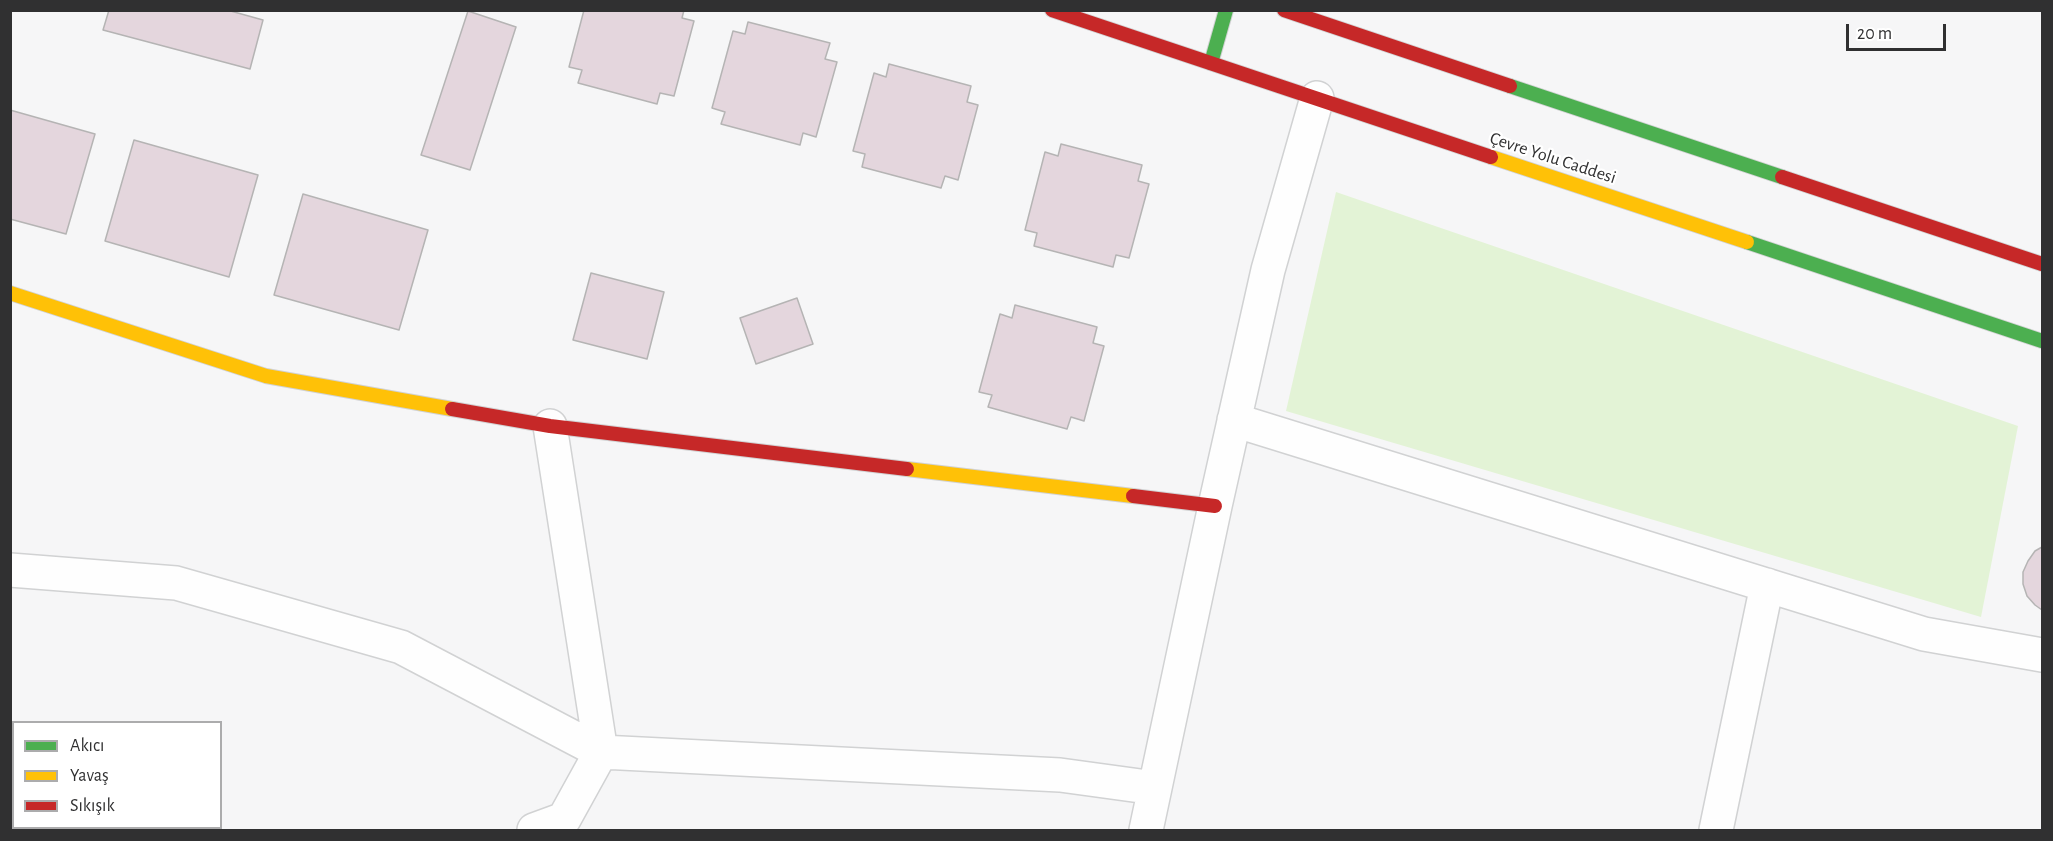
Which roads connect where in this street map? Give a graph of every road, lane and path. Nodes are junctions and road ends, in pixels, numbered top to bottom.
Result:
1 (1052, 10) edge
2 (1226, 10) edge
3 (1284, 10) edge
4 (1211, 63) junction
5 (1317, 98) junction
6 (2043, 264) edge
7 (10, 293) edge
8 (2043, 340) edge
9 (1234, 420) junction
10 (550, 426) junction
11 (1215, 506) junction
12 (10, 570) edge
13 (1767, 585) junction
14 (2043, 656) edge
15 (601, 752) junction
16 (1155, 788) junction
17 (555, 827) edge
18 (1146, 831) edge
19 (1716, 831) edge

1 - 4 main road, Çevre Yolu Caddesi
2 - 4 main road
3 - 6 main road
4 - 5 main road, Çevre Yolu Caddesi
5 - 8 main road, Çevre Yolu Caddesi
5 - 9 street
7 - 10 main road
9 - 11 street
9 - 13 street
10 - 11 main road
10 - 15 street
11 - 16 street
12 - 15 street
13 - 14 street
13 - 19 street
15 - 16 street
15 - 17 street
16 - 18 street

